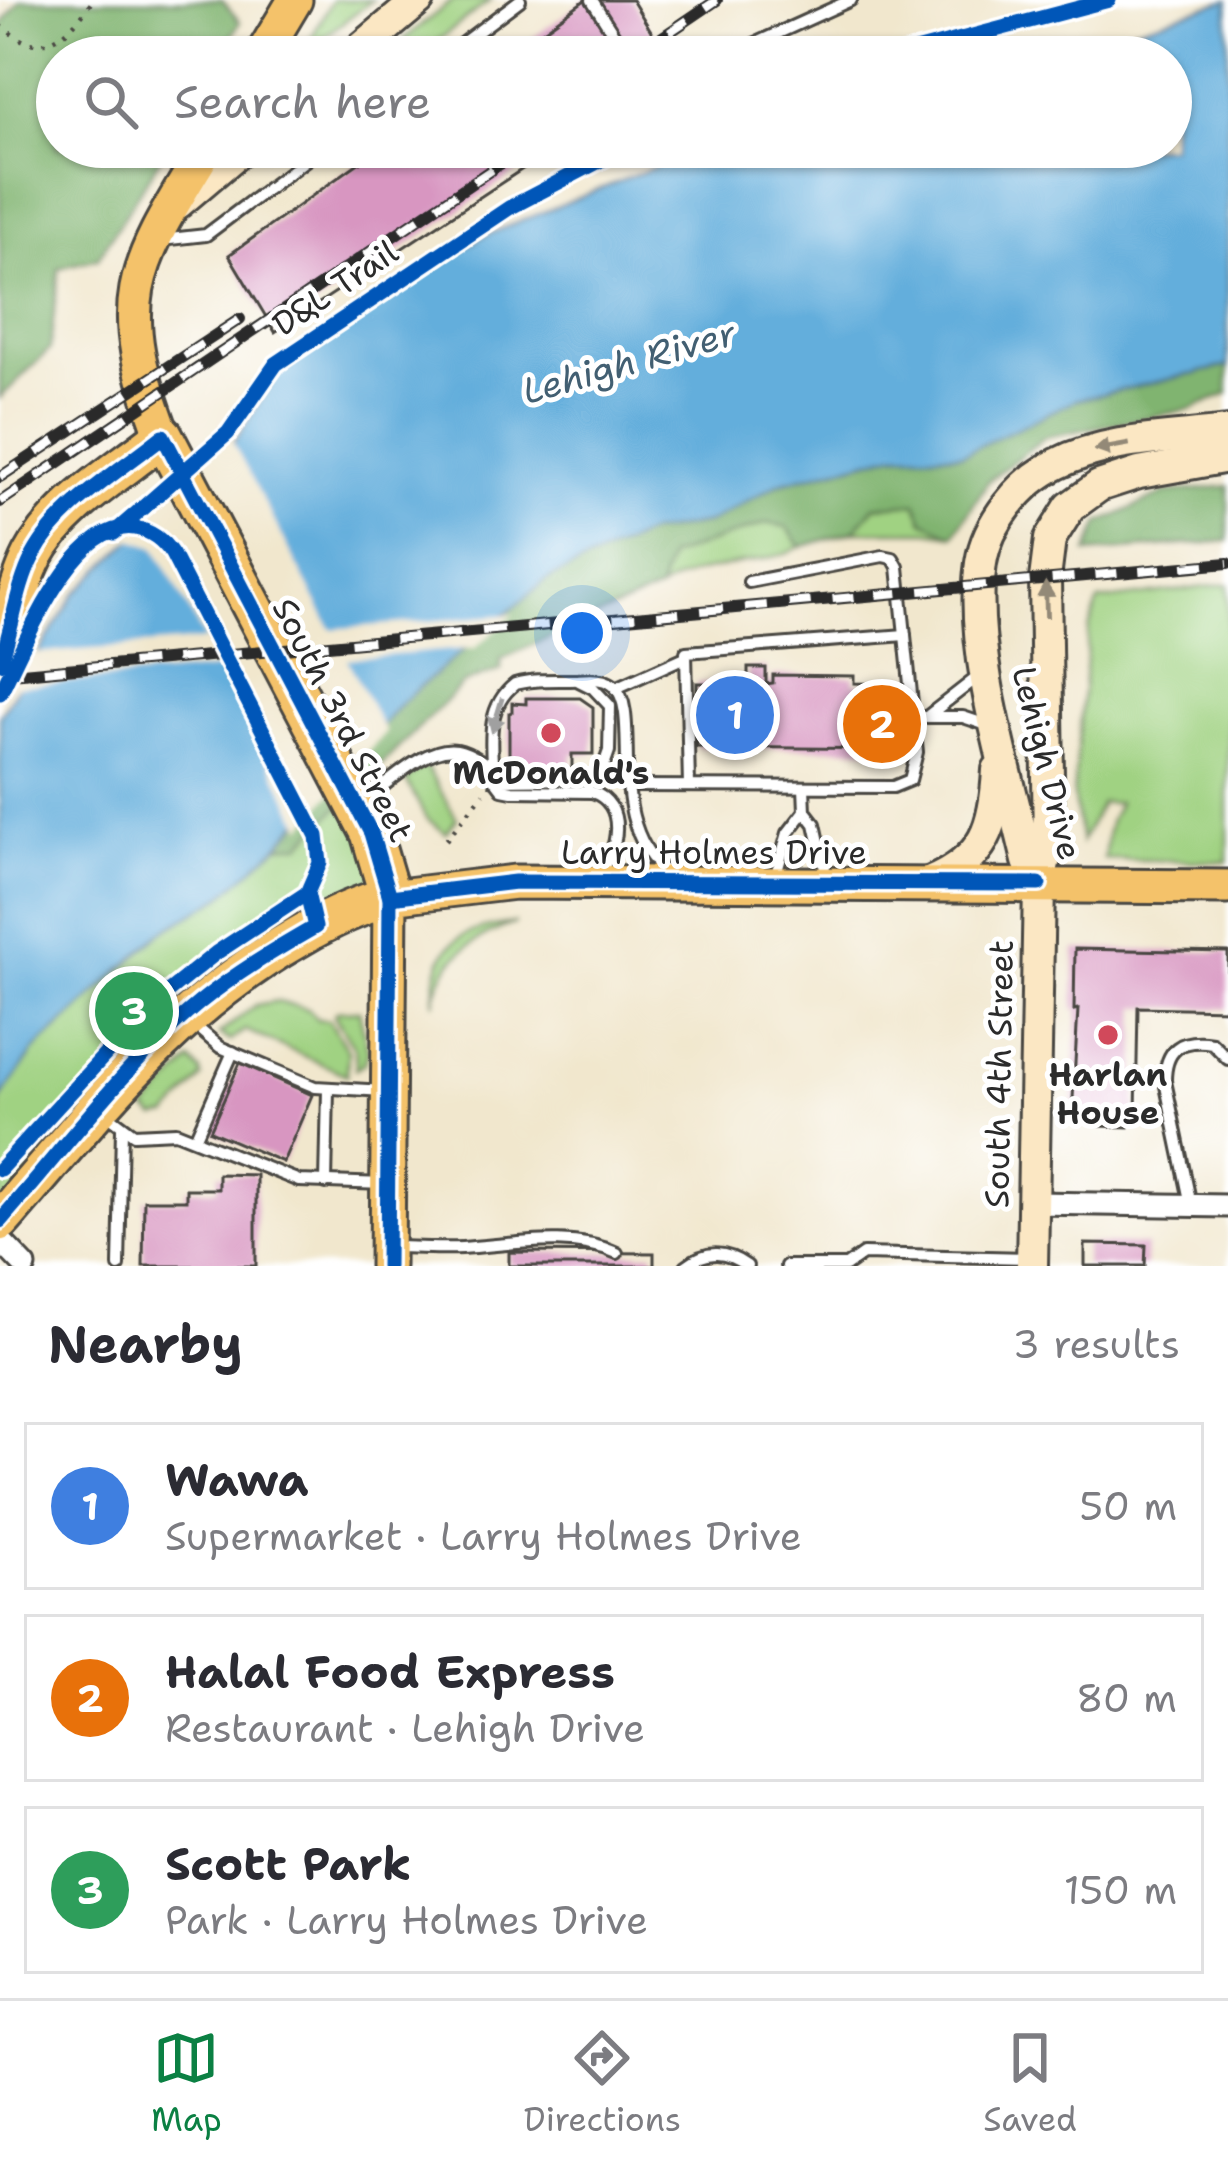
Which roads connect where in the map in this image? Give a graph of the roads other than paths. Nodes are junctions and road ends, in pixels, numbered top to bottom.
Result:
1 (295, 0) edge
2 (418, 0) edge
3 (520, 0) edge
4 (592, 0) edge
5 (851, 0) edge
6 (274, 36) edge
7 (376, 36) edge
8 (472, 36) edge
9 (615, 36) edge
10 (771, 36) edge
11 (194, 168) edge
12 (219, 168) edge
13 (295, 168) edge
14 (168, 211) junction
15 (152, 241) junction
16 (1228, 432) edge
17 (170, 450) junction
18 (1228, 457) edge
19 (749, 582) dead end
20 (905, 635) junction
21 (686, 657) junction
22 (985, 662) junction
23 (0, 663) edge
24 (576, 680) junction
25 (616, 688) junction
26 (928, 715) junction
27 (914, 718) junction
28 (997, 728) junction
29 (492, 767) junction
30 (494, 781) junction
31 (626, 786) junction
32 (689, 786) junction
33 (804, 787) junction
34 (355, 802) junction
35 (805, 811) junction
36 (774, 881) junction
37 (828, 881) junction
38 (588, 882) junction
39 (682, 882) junction
40 (931, 882) junction
41 (1039, 884) junction
42 (1228, 886) edge
43 (390, 897) junction
44 (185, 1016) junction
45 (232, 1052) junction
46 (1228, 1059) edge
47 (328, 1088) junction
48 (388, 1090) junction
49 (110, 1118) junction
50 (196, 1139) junction
51 (326, 1183) junction
52 (388, 1184) junction
53 (1033, 1202) junction
54 (1191, 1205) junction
55 (1228, 1206) edge
56 (0, 1221) edge
57 (0, 1240) edge
58 (616, 1252) dead end
59 (387, 1256) edge
60 (1032, 1262) edge
61 (25, 1266) edge
62 (119, 1266) edge
63 (686, 1266) edge
64 (747, 1266) edge
65 (786, 1266) edge

1 - 6 main road
2 - 7 street
3 - 8 lane
4 - 9 lane
5 - 10 lane
11 - 14 main road
12 - 14 street
13 - 15 lane
14 - 15 main road
15 - 17 main road
16 -> 22 street, Lehigh Drive
17 - 23 highway
17 - 34 highway, South 3rd Street
41 -> 18 street, Lehigh Drive
19 - 20 lane
20 - 21 lane
20 - 27 lane
21 - 25 lane
21 - 32 lane
22 - 26 lane
22 - 28 street, Lehigh Drive
24 - 25 lane
24 -> 29 lane
24 - 30 lane
25 - 31 lane
26 - 27 lane
26 - 28 lane
27 - 33 lane
28 - 40 street
28 - 41 street, Lehigh Drive
29 - 30 lane
29 - 34 lane
30 - 38 lane
31 - 32 lane
31 - 39 lane
32 - 33 lane
33 - 35 lane
34 - 43 highway, South 3rd Street
35 - 36 lane
35 - 37 lane
36 - 37 main road, Larry Holmes Drive
36 - 39 main road, Larry Holmes Drive
37 - 40 main road, Larry Holmes Drive
38 - 39 main road, Larry Holmes Drive
38 - 43 main road, Larry Holmes Drive
40 - 41 main road, Larry Holmes Drive
41 - 42 main road, Larry Holmes Drive
41 - 53 street, South 4th Street
43 - 44 highway, Larry Holmes Drive
43 - 48 main road, South 3rd Street
44 - 45 lane
44 - 49 highway, Larry Holmes Drive
45 - 47 lane
45 - 50 lane
46 - 54 lane
47 - 48 lane
47 - 51 lane
48 - 52 main road, South 3rd Street
49 - 50 lane
49 - 56 highway, Larry Holmes Drive
49 - 62 lane
50 - 51 lane
51 - 52 lane
52 - 59 main road, South 3rd Street
53 - 54 street
53 - 60 street, South 4th Street
54 - 55 street
57 - 61 street
58 - 59 lane
60 - 65 lane
63 - 64 lane

